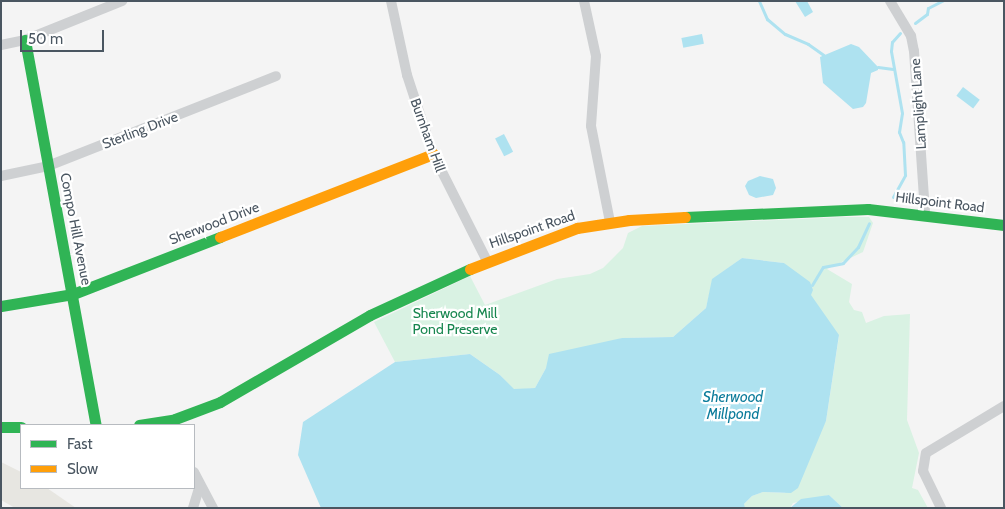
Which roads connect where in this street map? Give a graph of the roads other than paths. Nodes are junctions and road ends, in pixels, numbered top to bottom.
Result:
1 (122, 1) edge
2 (391, 1) edge
3 (584, 1) edge
4 (890, 1) edge
5 (25, 40) junction
6 (1, 45) edge
7 (276, 76) dead end
8 (433, 154) junction
9 (48, 166) junction
10 (1, 176) edge
11 (925, 214) junction
12 (610, 222) junction
13 (1004, 225) edge
14 (487, 261) junction
15 (73, 294) junction
16 (1, 306) edge
17 (1004, 406) edge
18 (176, 422) edge
19 (96, 424) edge
20 (151, 424) edge
21 (1, 427) edge
22 (20, 427) edge
23 (195, 474) edge
24 (200, 484) junction
25 (193, 508) edge
26 (213, 508) edge
27 (941, 508) edge

1 - 5 street
2 - 8 street, Burnham Hill
3 - 12 street
4 - 11 street, Lamplight Lane
5 - 6 street
5 - 9 street, Compo Hill Avenue
7 - 9 street, Sterling Drive
8 - 14 street, Burnham Hill
8 - 15 street, Sherwood Drive
9 - 10 street, Sterling Drive
9 - 15 street, Compo Hill Avenue
11 - 12 street, Hillspoint Road
11 - 13 street, Hillspoint Road
12 - 14 street, Hillspoint Road
14 - 18 street, Hillspoint Road
15 - 16 street, Sherwood Drive
15 - 19 street, Compo Hill Avenue
17 - 27 street
18 - 20 street, Hillspoint Road
21 - 22 street
23 - 24 street
24 - 25 street
24 - 26 street

